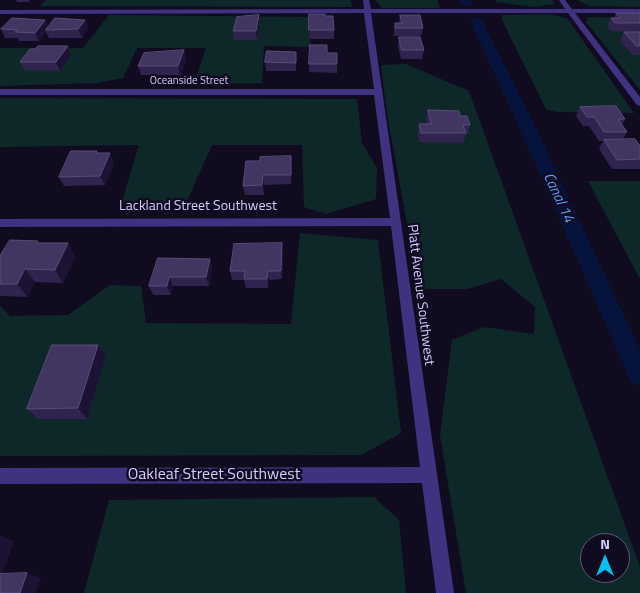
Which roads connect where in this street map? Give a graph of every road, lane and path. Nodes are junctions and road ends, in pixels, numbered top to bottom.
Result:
1 (562, 0) edge
2 (367, 6) edge
3 (571, 11) junction
4 (640, 11) edge
5 (0, 12) edge
6 (0, 92) edge
7 (378, 92) junction
8 (640, 103) edge
9 (396, 222) junction
10 (0, 223) edge
11 (429, 475) junction
12 (0, 476) edge
13 (445, 593) edge

1 - 3 street
2 - 3 street
2 - 5 street
2 - 7 street, Platt Avenue Southwest
3 - 4 street
3 - 8 street
6 - 7 street, Oceanside Street
7 - 9 street, Platt Avenue Southwest
9 - 10 street, Lackland Street Southwest
9 - 11 street, Platt Avenue Southwest
11 - 12 street, Oakleaf Street Southwest
11 - 13 street, Platt Avenue Southwest

